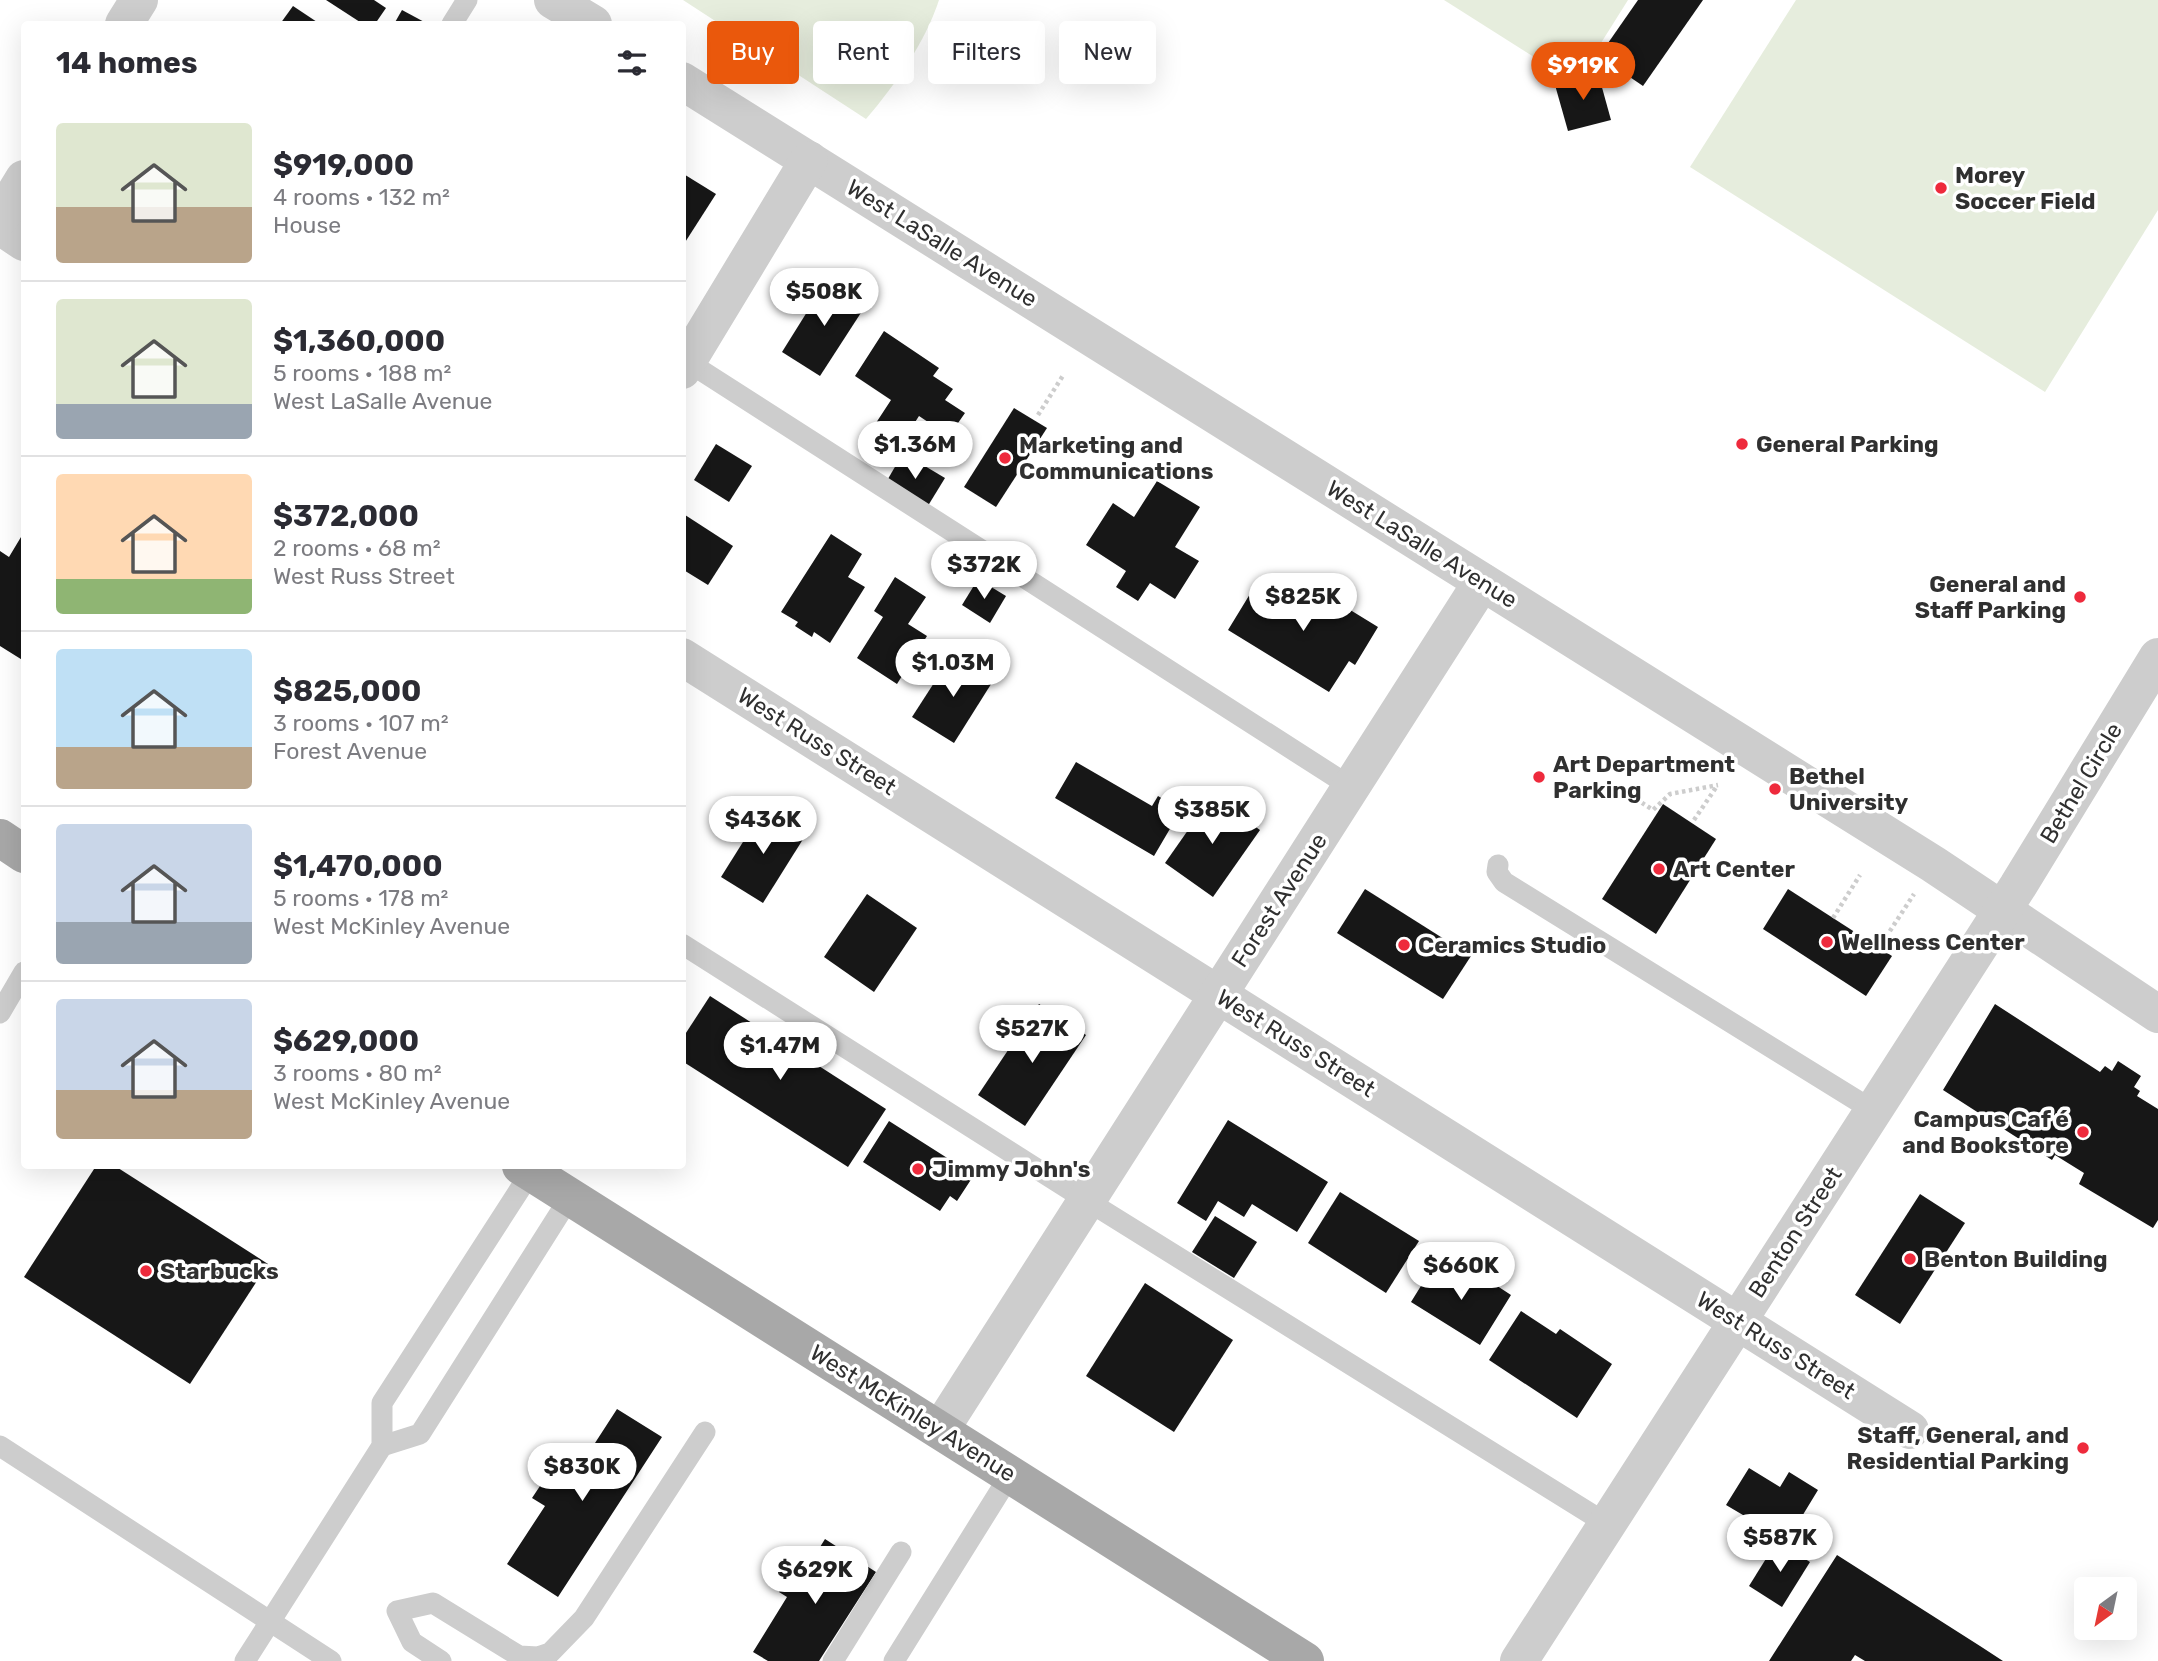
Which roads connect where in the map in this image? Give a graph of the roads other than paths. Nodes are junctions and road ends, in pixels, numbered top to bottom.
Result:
1 (139, 0) edge
2 (467, 0) edge
3 (554, 0) edge
4 (126, 21) edge
5 (454, 21) edge
6 (588, 21) edge
7 (686, 83) edge
8 (809, 160) junction
9 (21, 184) edge
10 (0, 218) edge
11 (0, 226) edge
12 (21, 240) edge
13 (686, 364) edge
14 (686, 367) edge
15 (1482, 582) junction
16 (2158, 657) edge
17 (686, 660) edge
18 (1351, 787) junction
19 (0, 838) edge
20 (21, 852) edge
21 (1498, 865) dead end
22 (2004, 909) junction
23 (686, 947) edge
24 (21, 977) edge
25 (1218, 994) junction
26 (0, 1013) edge
27 (2158, 1014) edge
28 (1874, 1111) junction
29 (526, 1169) edge
30 (570, 1197) junction
31 (1086, 1200) junction
32 (1738, 1321) junction
33 (940, 1430) junction
34 (1910, 1430) dead end
35 (705, 1432) dead end
36 (0, 1446) edge
37 (382, 1446) junction
38 (1010, 1475) junction
39 (1607, 1524) junction
40 (901, 1552) dead end
41 (271, 1622) junction
42 (536, 1659) edge
43 (246, 1661) edge
44 (331, 1661) edge
45 (441, 1661) edge
46 (833, 1661) edge
47 (894, 1661) edge
48 (1305, 1661) edge
49 (1519, 1661) edge

1 - 4 street
2 - 5 lane
3 - 6 street
7 - 8 street, West LaSalle Avenue
8 - 13 street
8 - 15 street, West LaSalle Avenue
9 - 10 street
11 - 12 street
14 - 18 lane
15 - 18 street, Forest Avenue
15 - 22 street, West LaSalle Avenue
16 - 22 street, Bethel Circle
17 - 25 street, West Russ Street
18 - 25 street, Forest Avenue
19 - 20 main road
21 - 28 lane
22 - 27 street, West LaSalle Avenue
22 - 28 street, Benton Street
23 - 31 lane
24 - 26 lane
25 - 31 street, Forest Avenue
25 - 32 street, West Russ Street
28 - 32 street, Benton Street
29 - 30 main road, West McKinley Avenue
29 - 37 lane
30 - 33 main road, West McKinley Avenue
30 - 37 lane
31 - 33 street, Forest Avenue
31 - 39 lane
32 - 34 street, West Russ Street
32 - 39 street, Benton Street
33 - 38 main road, West McKinley Avenue
35 - 42 lane
36 - 41 lane
37 - 41 lane
38 - 47 lane
38 - 48 main road, West McKinley Avenue
39 - 49 street, Benton Street
40 - 46 lane
41 - 43 lane
41 - 44 lane
42 - 45 lane

